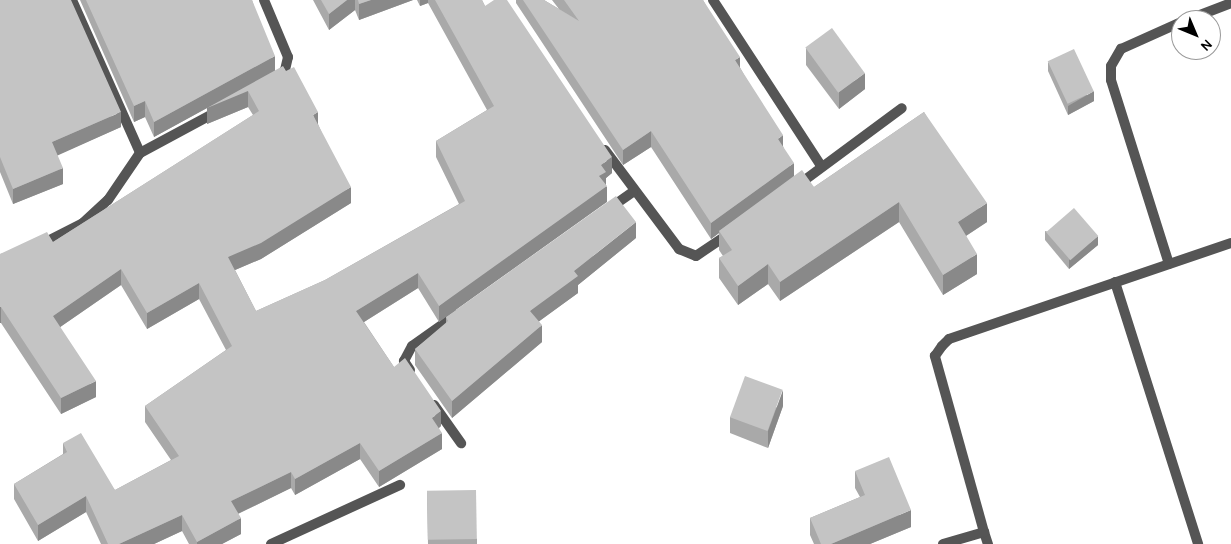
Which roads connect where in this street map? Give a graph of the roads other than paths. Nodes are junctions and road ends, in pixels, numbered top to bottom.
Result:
1 (72, 0) edge
2 (264, 0) edge
3 (713, 0) edge
4 (1231, 2) edge
5 (1211, 10) edge
6 (1171, 26) edge
7 (266, 84) edge
8 (232, 103) edge
9 (902, 108) dead end
10 (596, 136) edge
11 (140, 153) junction
12 (822, 167) junction
13 (790, 190) edge
14 (633, 192) junction
15 (601, 215) edge
16 (742, 225) edge
17 (1231, 243) edge
18 (28, 250) edge
19 (1169, 264) junction
20 (1115, 282) junction
21 (465, 309) edge
22 (415, 377) edge
23 (427, 394) edge
24 (461, 443) dead end
25 (400, 485) dead end
26 (984, 532) junction
27 (271, 544) edge
28 (944, 544) edge
29 (988, 544) edge
30 (1198, 544) edge

1 - 11 street
2 - 7 street
3 - 12 street
4 - 5 street
6 - 19 street
8 - 11 street
9 - 12 street
10 - 14 street
11 - 18 street
12 - 13 street
14 - 15 street
14 - 16 street
17 - 19 street
19 - 20 street
20 - 26 street
20 - 30 street
21 - 22 street
23 - 24 street
25 - 27 street
26 - 28 street
26 - 29 street

